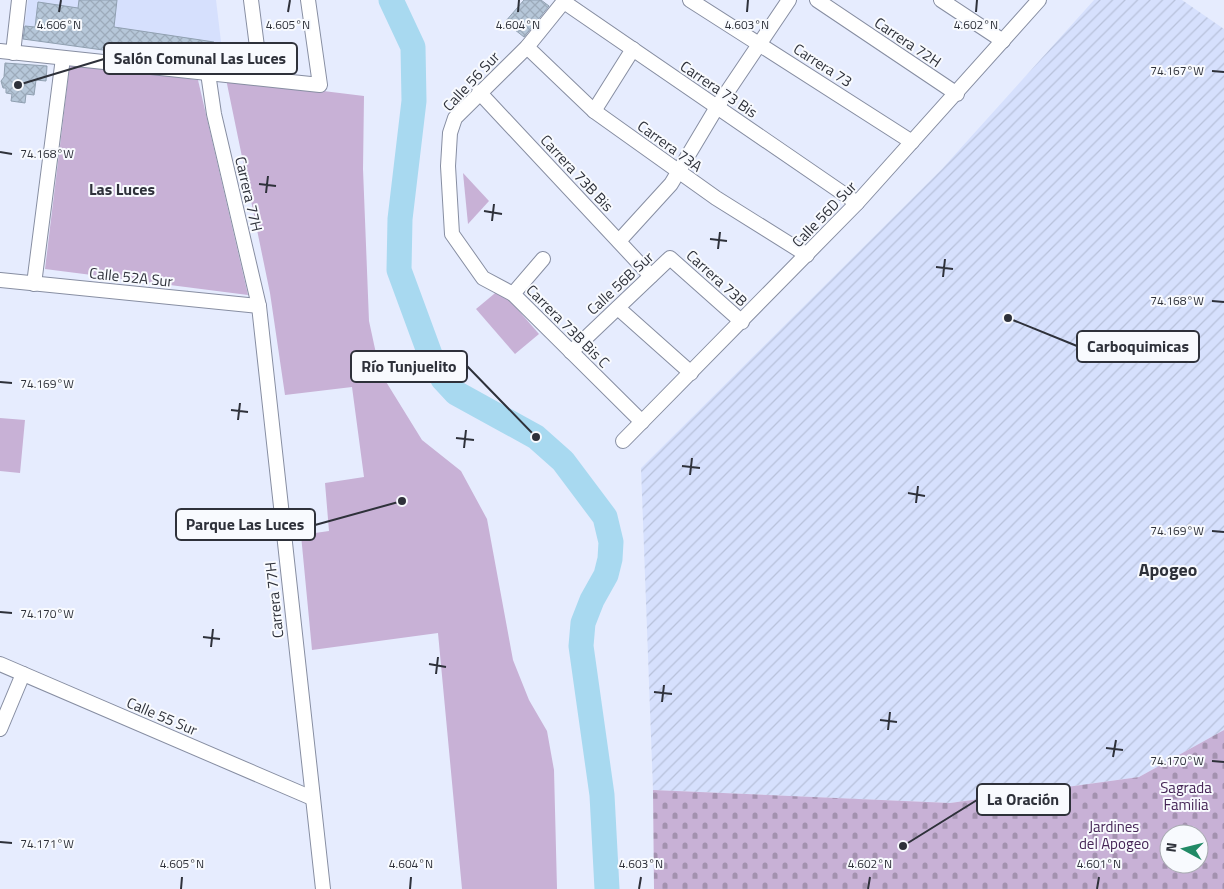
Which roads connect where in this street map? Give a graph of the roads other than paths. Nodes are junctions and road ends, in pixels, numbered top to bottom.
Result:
1 (19, 0) edge
2 (251, 0) edge
3 (308, 0) edge
4 (690, 0) edge
5 (789, 0) edge
6 (817, 0) edge
7 (941, 0) edge
8 (1039, 0) edge
9 (565, 1) edge
10 (1003, 41) junction
11 (759, 44) junction
12 (527, 47) junction
13 (633, 49) junction
14 (6, 52) edge
15 (63, 58) junction
16 (208, 73) junction
17 (261, 78) junction
18 (479, 92) junction
19 (957, 94) junction
20 (717, 107) junction
21 (594, 111) junction
22 (912, 142) junction
23 (677, 171) junction
24 (857, 203) junction
25 (452, 234) joint
26 (619, 241) junction
27 (807, 254) junction
28 (670, 258) joint
29 (543, 259) dead end
30 (651, 276) junction
31 (0, 280) edge
32 (34, 284) junction
33 (513, 294) junction
34 (259, 306) junction
35 (618, 308) junction
36 (742, 322) junction
37 (571, 352) junction
38 (691, 373) junction
39 (642, 422) junction
40 (623, 441) dead end
41 (0, 664) edge
42 (23, 674) junction
43 (0, 729) edge
44 (312, 798) junction
45 (322, 889) edge

1 - 14 street
2 - 17 street
3 - 17 street
4 - 11 street, Carrera 73
5 - 11 street
6 - 19 street, Carrera 72H
7 - 10 street
8 - 10 street, Calle 56D Sur
9 - 12 street, Calle 56 Sur
9 - 13 street, Carrera 73 Bis
10 - 19 street, Calle 56D Sur
11 - 20 street
11 - 22 street, Carrera 73
12 - 18 street, Calle 56 Sur
12 - 21 street, Carrera 73A
13 - 20 street, Carrera 73 Bis
13 - 21 street
14 - 15 street
15 - 16 street
15 - 32 street
16 - 17 street
16 - 34 street, Carrera 77H
18 - 25 street, Calle 56 Sur
18 - 26 street, Carrera 73B Bis
19 - 22 street, Calle 56D Sur
20 - 23 street
20 - 24 street, Carrera 73 Bis
21 - 23 street, Carrera 73A
22 - 24 street, Calle 56D Sur
23 - 26 street
23 - 27 street, Carrera 73A
24 - 27 street, Calle 56D Sur
25 - 33 street, Carrera 73B Bis C
26 - 30 street, Carrera 73B Bis
27 - 36 street, Calle 56D Sur
28 - 30 street, Calle 56B Sur
28 - 36 street, Carrera 73B
29 - 33 street
30 - 35 street, Calle 56B Sur
31 - 32 street, Calle 52A Sur
32 - 34 street, Calle 52A Sur
33 - 37 street, Carrera 73B Bis C
34 - 44 street, Carrera 77H
35 - 37 street, Calle 56B Sur
35 - 38 street
36 - 38 street, Calle 56D Sur
37 - 39 street, Carrera 73B Bis C
38 - 39 street, Calle 56D Sur
39 - 40 street, Calle 56D Sur
41 - 42 street, Calle 55 Sur
42 - 43 street
42 - 44 street, Calle 55 Sur
44 - 45 street, Carrera 77H

